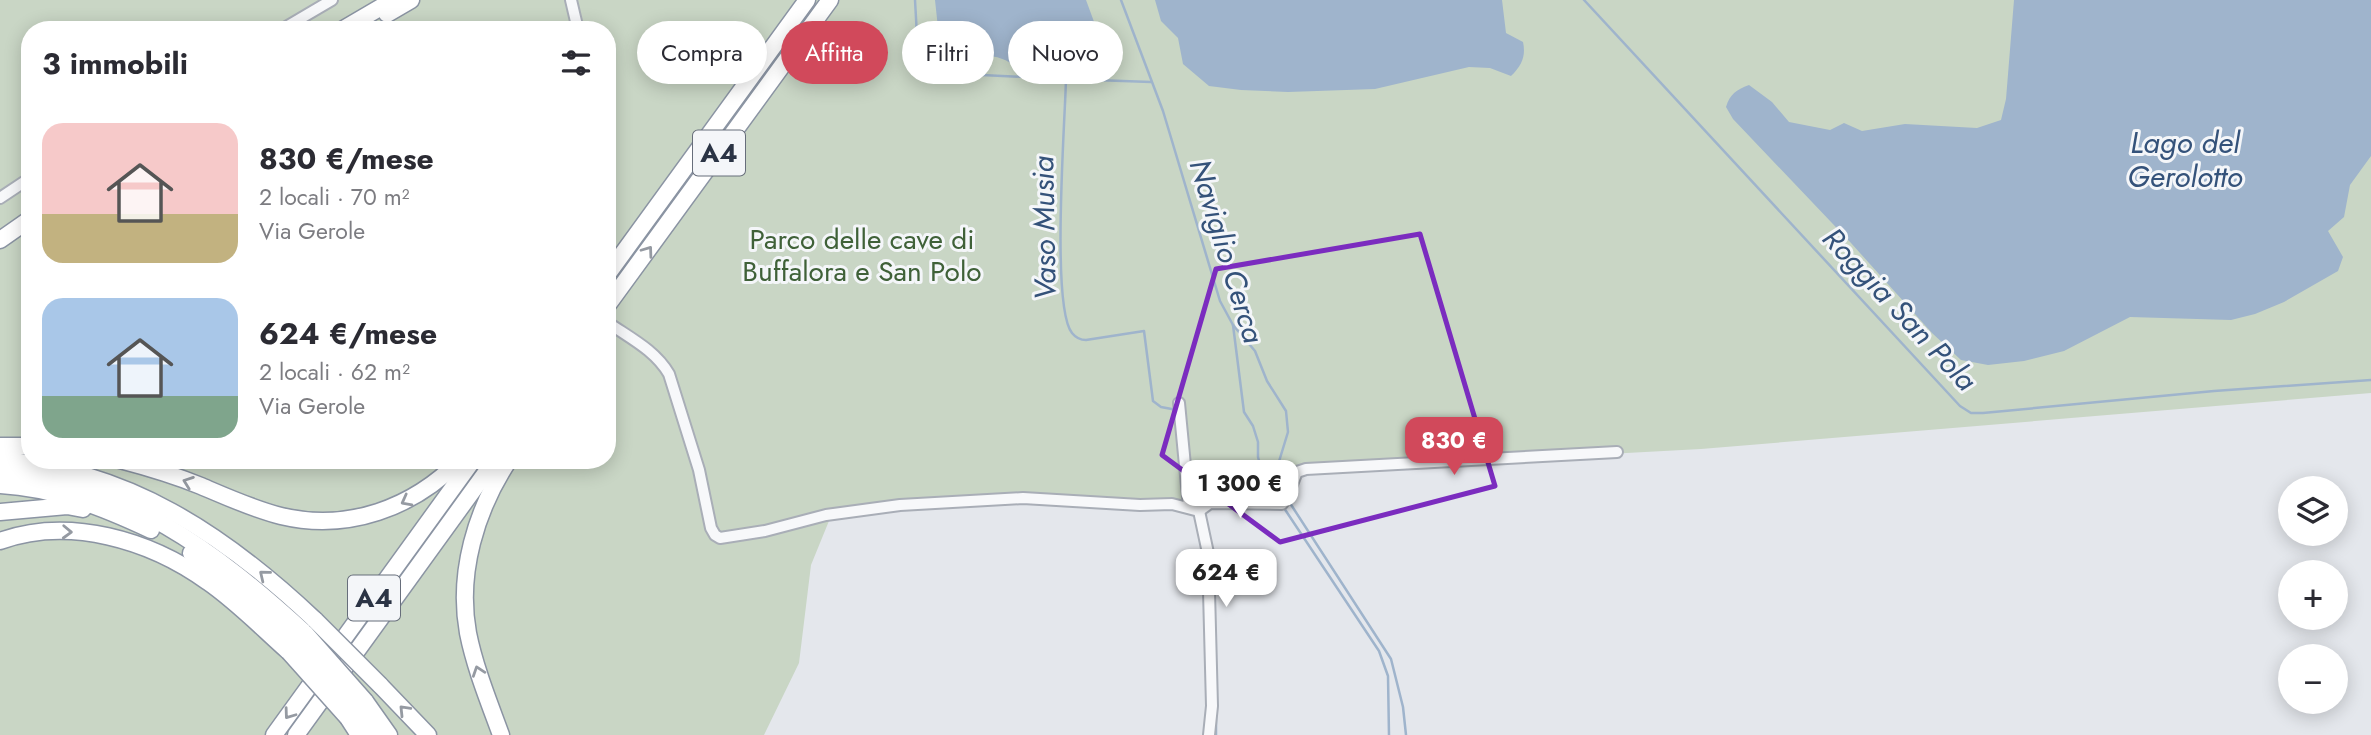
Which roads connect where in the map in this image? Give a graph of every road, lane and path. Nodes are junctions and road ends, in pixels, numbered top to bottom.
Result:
1 (332, 0) edge
2 (393, 0) edge
3 (411, 0) edge
4 (570, 0) edge
5 (807, 0) edge
6 (830, 0) edge
7 (296, 21) edge
8 (357, 21) edge
9 (375, 21) edge
10 (576, 21) edge
11 (21, 184) edge
12 (0, 198) edge
13 (21, 225) edge
14 (21, 237) edge
15 (0, 240) edge
16 (0, 252) edge
17 (616, 263) edge
18 (616, 294) edge
19 (616, 328) edge
20 (1179, 403) dead end
21 (0, 446) edge
22 (21, 446) edge
23 (1617, 452) dead end
24 (0, 460) edge
25 (21, 461) edge
26 (64, 469) edge
27 (152, 469) edge
28 (450, 469) edge
29 (466, 469) edge
30 (488, 469) edge
31 (504, 469) edge
32 (0, 473) edge
33 (0, 485) edge
34 (1194, 509) junction
35 (0, 512) edge
36 (123, 517) junction
37 (0, 541) edge
38 (301, 637) junction
39 (356, 709) junction
40 (274, 735) edge
41 (296, 735) edge
42 (359, 735) edge
43 (374, 735) edge
44 (389, 735) edge
45 (428, 735) edge
46 (501, 735) edge
47 (1209, 735) edge

1 - 7 street
2 - 8 highway
3 - 9 highway
4 - 10 street
5 - 17 highway, A4
18 -> 6 highway, A4
11 - 12 street
13 - 15 highway
14 - 16 highway
19 - 34 street
20 - 34 street
21 - 22 highway
23 - 34 street
25 -> 24 highway
38 -> 26 highway
28 -> 27 highway
29 -> 40 highway, A4
30 - 41 highway, A4
46 -> 31 highway
32 - 38 highway
33 - 36 highway
34 - 47 street
35 - 36 highway
36 - 38 highway
37 -> 38 highway
38 - 39 highway, bridge
38 - 39 highway, bridge
45 -> 38 highway, bridge
39 - 42 highway
39 - 43 highway
39 - 44 highway

